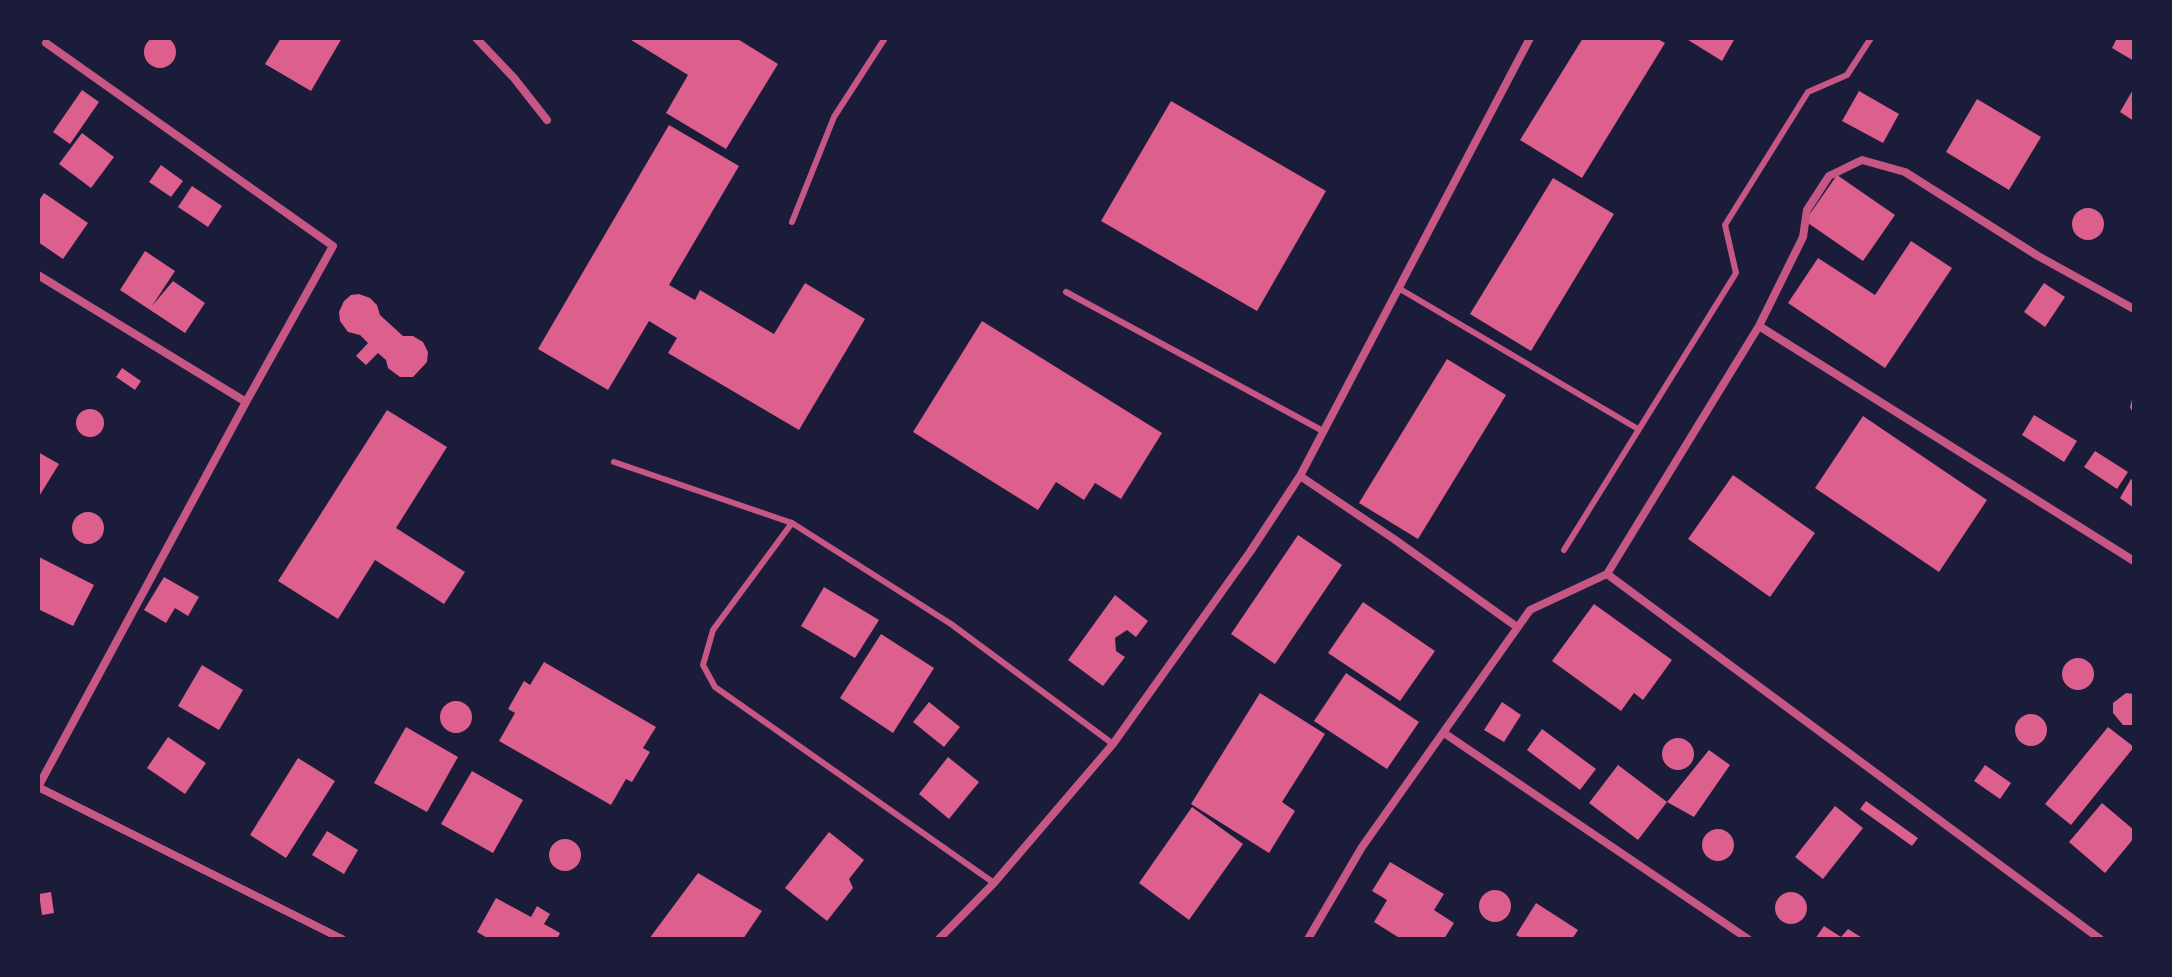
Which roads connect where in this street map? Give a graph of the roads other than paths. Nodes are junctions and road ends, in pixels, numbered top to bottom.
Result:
1 (476, 38) edge
2 (885, 38) edge
3 (1530, 38) edge
4 (1871, 38) edge
5 (46, 43) dead end
6 (547, 120) dead end
7 (792, 222) dead end
8 (38, 275) edge
9 (1400, 289) junction
10 (1066, 292) dead end
11 (2134, 309) edge
12 (1759, 326) junction
13 (246, 402) junction
14 (1638, 429) junction
15 (1323, 431) junction
16 (614, 462) dead end
17 (1300, 476) junction
18 (792, 523) junction
19 (1564, 550) dead end
20 (2134, 561) edge
21 (1607, 574) junction
22 (1517, 627) junction
23 (1444, 733) junction
24 (1113, 744) junction
25 (38, 787) edge
26 (994, 883) junction
27 (342, 939) edge
28 (939, 939) edge
29 (1308, 939) edge
30 (1748, 939) edge
31 (2100, 939) edge

1 - 6 street
2 - 7 lane
3 - 9 street
4 - 14 lane
5 - 13 street
8 - 13 street
9 - 14 lane
9 - 15 street
10 - 15 lane
11 - 12 street
12 - 20 street
12 - 21 street
13 - 25 street
14 - 19 lane
15 - 17 street
16 - 18 lane
17 - 22 street
17 - 24 street
18 - 24 lane
18 - 26 lane
21 - 22 street
21 - 31 street
22 - 23 street
23 - 29 street
23 - 30 street
24 - 26 street
25 - 27 street
26 - 28 street

